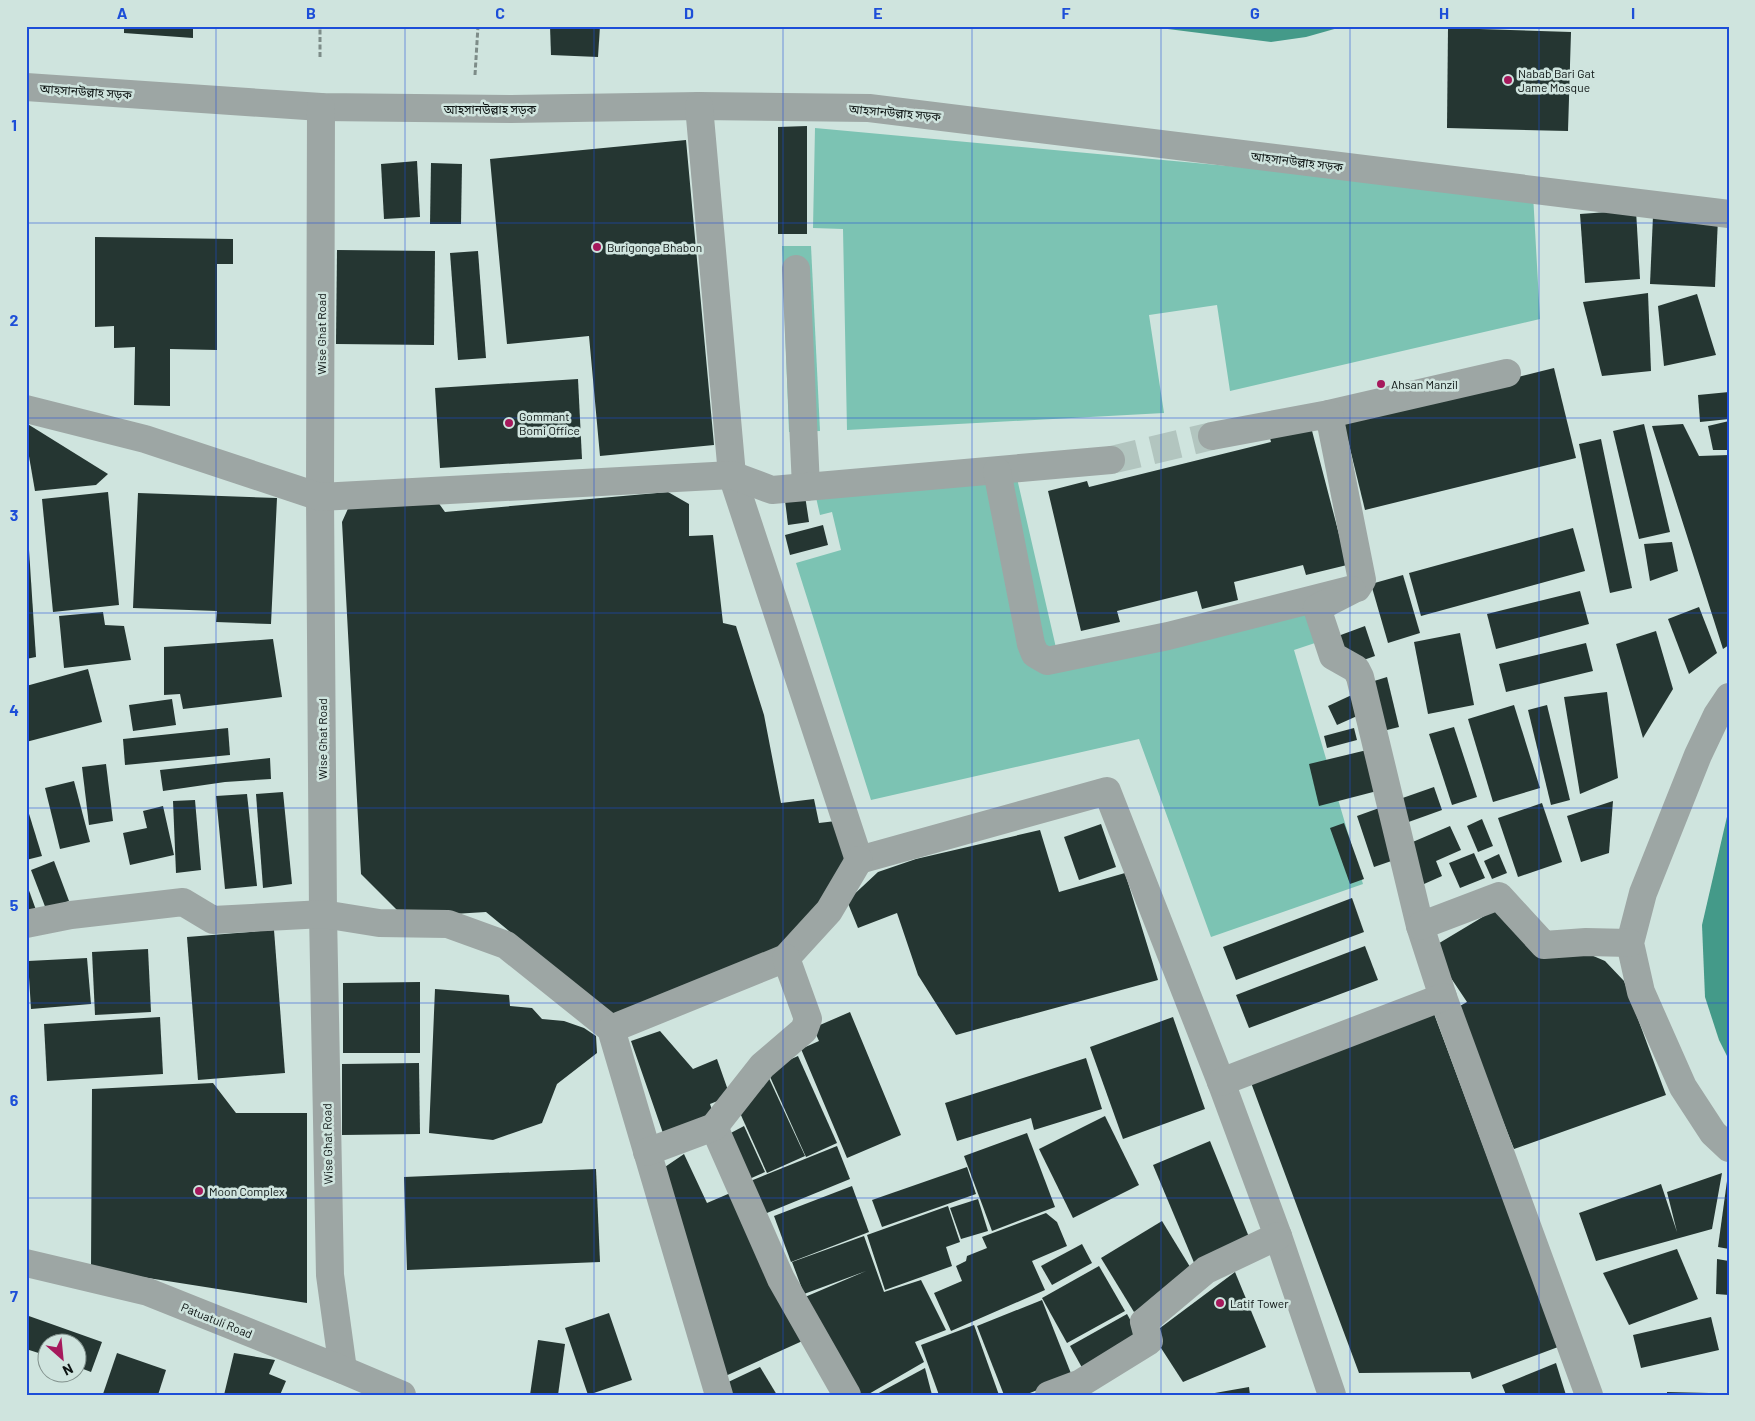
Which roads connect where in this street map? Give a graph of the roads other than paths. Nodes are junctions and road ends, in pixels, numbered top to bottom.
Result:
1 (26, 87) edge
2 (699, 106) junction
3 (321, 107) junction
4 (1729, 214) edge
5 (796, 270) dead end
6 (1507, 373) dead end
7 (26, 410) edge
8 (1330, 414) junction
9 (1212, 436) tunnel mouth
10 (1111, 460) tunnel mouth
11 (997, 471) junction
12 (732, 475) junction
13 (806, 487) junction
14 (320, 497) junction
15 (1352, 590) junction
16 (1729, 698) edge
17 (859, 860) junction
18 (323, 914) junction
19 (26, 924) edge
20 (1420, 926) junction
21 (1630, 943) junction
22 (786, 958) junction
23 (1443, 997) junction
24 (611, 1029) junction
25 (1221, 1082) junction
26 (714, 1127) junction
27 (1729, 1148) edge
28 (647, 1152) junction
29 (1278, 1236) junction
30 (26, 1263) edge
31 (343, 1370) junction
32 (402, 1395) edge
33 (719, 1395) edge
34 (848, 1395) edge
35 (1049, 1395) edge
36 (1332, 1395) edge
37 (1589, 1395) edge

1 - 3 street, আহসানউল্লাহ সড়ক
2 - 3 street, আহসানউল্লাহ সড়ক
2 - 4 street, আহসানউল্লাহ সড়ক
2 - 12 street
3 - 14 street, Wise Ghat Road
5 - 13 street
6 - 8 street
7 - 14 street
8 - 9 street
8 - 15 street
10 - 11 street
11 - 13 street
11 - 15 street
12 - 13 street
12 - 14 street
12 - 17 street
14 - 18 street, Wise Ghat Road
15 - 20 street
16 - 21 street
17 - 22 street
17 - 25 street
18 - 19 street
18 - 24 street
18 - 31 street, Wise Ghat Road
20 - 21 street
20 - 23 street
21 - 27 street
22 - 24 street
22 - 26 street
23 - 25 street
23 - 37 street
24 - 28 street
25 - 29 street
26 - 28 street
26 - 34 street
28 - 33 street
29 - 35 street
29 - 36 street
30 - 31 street, Patuatuli Road
31 - 32 street, Patuatuli Road

